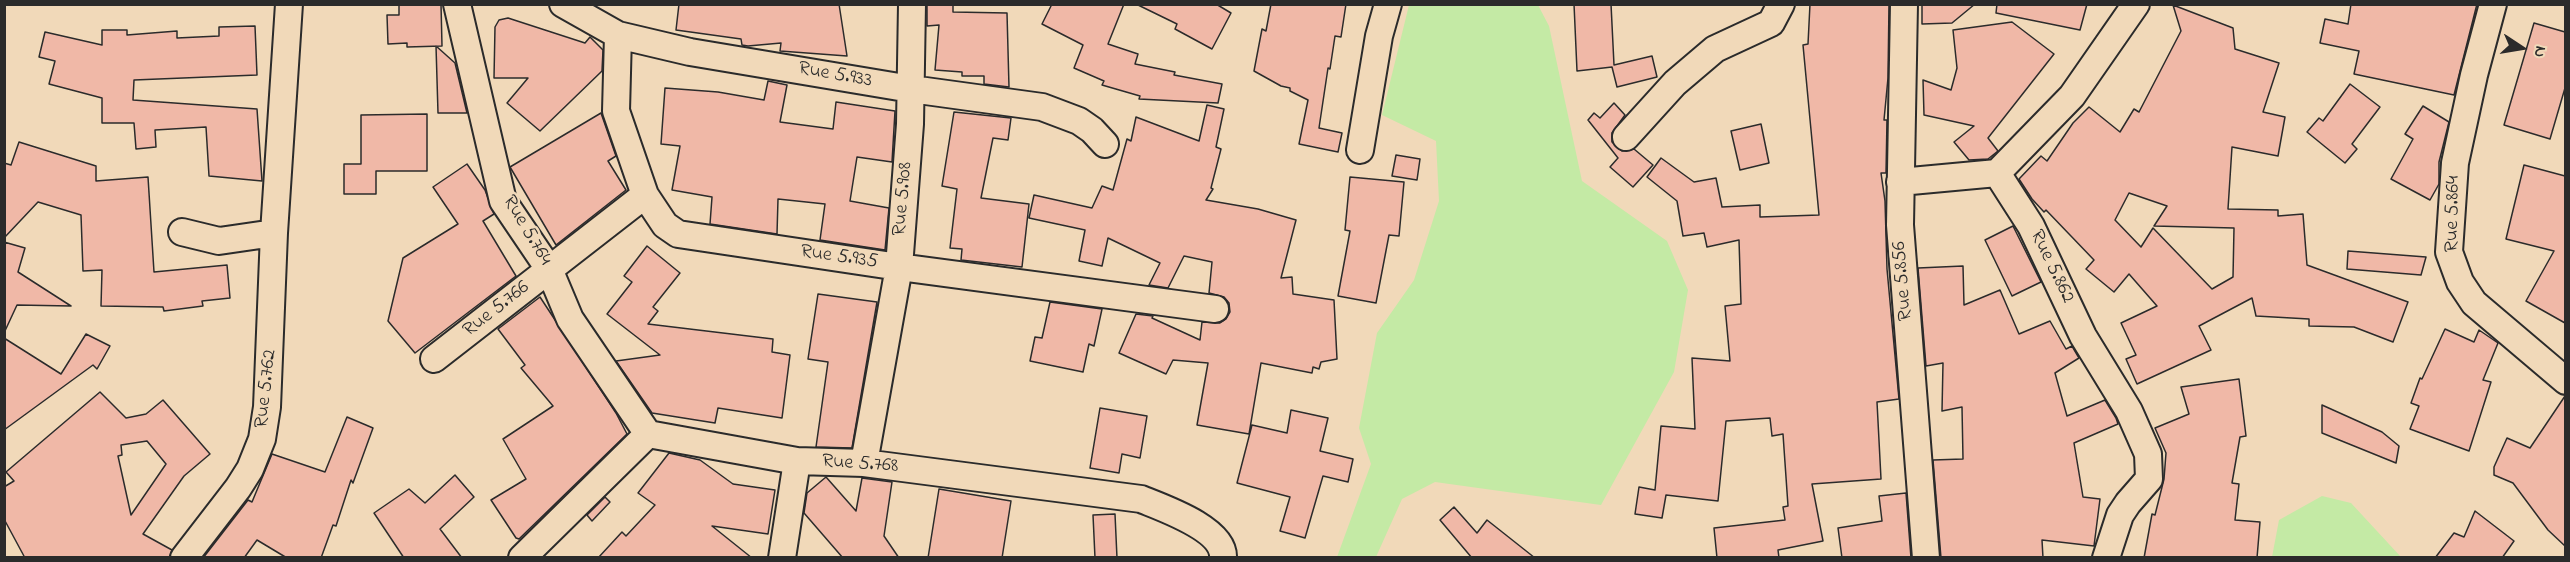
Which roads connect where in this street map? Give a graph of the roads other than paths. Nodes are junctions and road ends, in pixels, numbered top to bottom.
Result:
1 (290, 4) edge
2 (457, 4) edge
3 (563, 4) edge
4 (912, 4) edge
5 (1388, 4) edge
6 (1781, 4) edge
7 (1904, 4) edge
8 (2136, 4) edge
9 (2493, 4) edge
10 (618, 35) junction
11 (911, 89) junction
12 (1626, 137) dead end
13 (1105, 144) dead end
14 (1360, 150) dead end
15 (1997, 173) junction
16 (1900, 182) junction
17 (645, 195) junction
18 (182, 232) dead end
19 (274, 233) junction
20 (899, 267) junction
21 (549, 269) junction
22 (1215, 309) dead end
23 (434, 359) dead end
24 (2565, 381) edge
25 (648, 434) junction
26 (798, 461) junction
27 (864, 463) junction
28 (184, 558) edge
29 (522, 558) edge
30 (782, 558) edge
31 (1223, 558) edge
32 (1926, 558) edge
33 (2106, 558) edge

1 - 19 street, Rue 5.762
2 - 21 street, Rue 5.764
3 - 10 street, Rue 5.933
4 - 11 street, Rue 5.908
5 - 14 street
6 - 12 street
7 - 16 street, Rue 5.856
8 - 15 street
9 - 24 street, Rue 5.864
10 - 11 street, Rue 5.933
10 - 17 street, Rue 5.935
11 - 13 street, Rue 5.933
11 - 20 street, Rue 5.908
15 - 16 street
15 - 33 street, Rue 5.862
16 - 32 street, Rue 5.856
17 - 20 street, Rue 5.935
17 - 21 street, Rue 5.766
18 - 19 street
19 - 28 street, Rue 5.762
20 - 22 street, Rue 5.935
20 - 27 street, Rue 5.908
21 - 23 street, Rue 5.766
21 - 25 street, Rue 5.764
25 - 26 street, Rue 5.768
25 - 29 street
26 - 27 street, Rue 5.768
26 - 30 street
27 - 31 street, Rue 5.768

